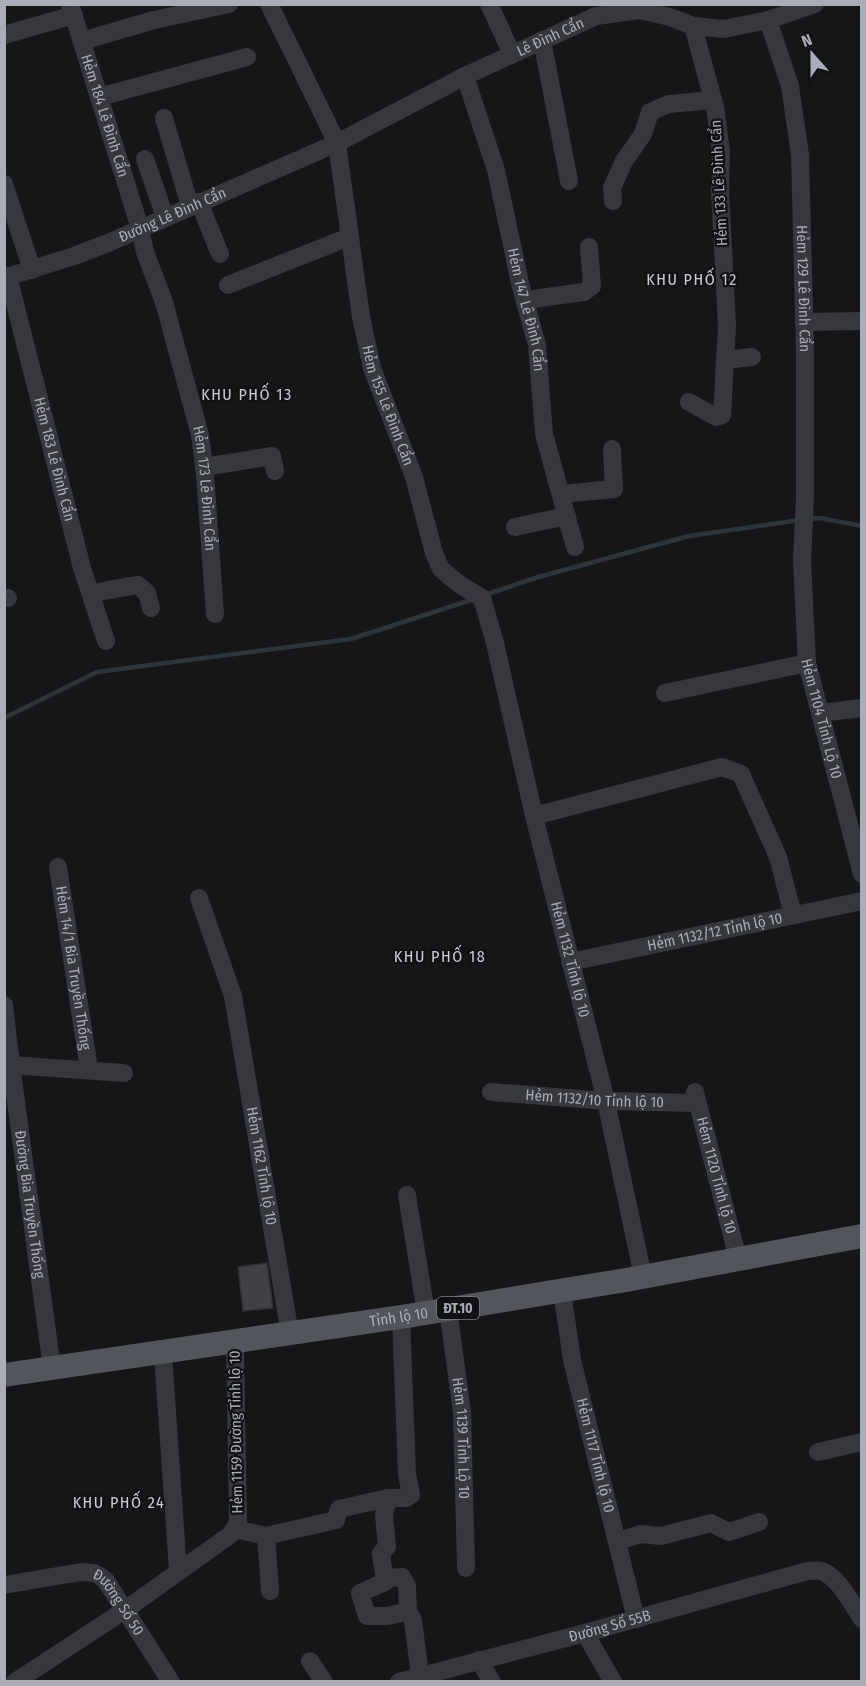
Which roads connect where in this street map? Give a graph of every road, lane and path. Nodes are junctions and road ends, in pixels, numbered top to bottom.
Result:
1 (229, 4) edge
2 (269, 4) edge
3 (489, 4) edge
4 (815, 4) edge
5 (638, 7) edge
6 (72, 10) edge
7 (768, 20) junction
8 (693, 26) junction
9 (4, 35) edge
10 (542, 40) junction
11 (82, 41) junction
12 (512, 54) junction
13 (247, 57) dead end
14 (465, 76) junction
15 (99, 97) junction
16 (713, 100) junction
17 (164, 118) dead end
18 (337, 143) junction
19 (145, 159) dead end
20 (569, 181) dead end
21 (4, 184) edge
22 (613, 201) dead end
23 (194, 204) junction
24 (165, 217) junction
25 (140, 228) junction
26 (350, 237) junction
27 (589, 247) dead end
28 (220, 254) dead end
29 (32, 270) junction
30 (6, 277) edge
31 (228, 285) dead end
32 (525, 300) junction
33 (861, 321) edge
34 (804, 322) junction
35 (752, 357) dead end
36 (725, 360) junction
37 (688, 402) dead end
38 (612, 449) dead end
39 (204, 467) junction
40 (275, 471) dead end
41 (561, 494) junction
42 (567, 516) junction
43 (515, 527) dead end
44 (575, 547) dead end
45 (802, 560) joint
46 (91, 594) junction
47 (151, 608) dead end
48 (215, 614) dead end
49 (106, 641) dead end
50 (495, 643) joint
51 (807, 663) junction
52 (665, 693) dead end
53 (861, 708) edge
54 (820, 713) junction
55 (853, 803) edge
56 (534, 816) junction
57 (58, 867) dead end
58 (861, 873) edge
59 (199, 898) dead end
60 (861, 900) edge
61 (793, 915) junction
62 (570, 962) junction
63 (4, 1005) edge
64 (11, 1065) junction
65 (89, 1069) junction
66 (124, 1073) dead end
67 (491, 1092) dead end
68 (696, 1097) joint
69 (606, 1101) junction
70 (13, 1135) edge
71 (407, 1195) dead end
72 (861, 1236) edge
73 (738, 1259) junction
74 (643, 1277) junction
75 (562, 1290) junction
76 (437, 1311) junction
77 (401, 1317) junction
78 (290, 1334) junction
79 (235, 1343) junction
80 (163, 1353) junction
81 (52, 1368) junction
82 (4, 1376) edge
83 (861, 1442) edge
84 (818, 1452) dead end
85 (388, 1498) junction
86 (759, 1522) dead end
87 (235, 1529) junction
88 (266, 1536) junction
89 (618, 1541) junction
90 (466, 1568) dead end
91 (178, 1572) junction
92 (385, 1578) junction
93 (4, 1585) edge
94 (270, 1592) dead end
95 (855, 1595) edge
96 (125, 1610) junction
97 (408, 1611) junction
98 (861, 1618) edge
99 (636, 1619) junction
100 (585, 1633) junction
101 (479, 1660) junction
102 (310, 1661) dead end
103 (420, 1676) junction
104 (18, 1681) edge
105 (171, 1682) edge
106 (324, 1682) edge
107 (399, 1682) edge
108 (492, 1682) edge
109 (613, 1682) edge

1 - 11 street
2 - 18 street, Hẻm 155 Lê Đình Cẩn
3 - 12 street
4 - 7 street, Lê Đình Cẩn
5 - 8 street, Lê Đình Cẩn
5 - 10 street, Lê Đình Cẩn
6 - 9 street
6 - 11 street, Hẻm 184 Lê Đình Cẩn
7 - 8 street, Lê Đình Cẩn
7 - 34 street, Hẻm 129 Lê Đình Cẩn
8 - 16 street, Hẻm 133 Lê Đình Cẩn
10 - 12 street, Lê Đình Cẩn
10 - 20 street
11 - 15 street, Hẻm 184 Lê Đình Cẩn
12 - 14 street, Lê Đình Cẩn
13 - 15 street
14 - 18 street, Lê Đình Cẩn
14 - 32 street, Hẻm 147 Lê Đình Cẩn
15 - 25 street, Hẻm 184 Lê Đình Cẩn
16 - 22 street
16 - 36 street, Hẻm 133 Lê Đình Cẩn
17 - 23 street
18 - 23 street, Đường Lê Đình Cẩn
18 - 26 street, Hẻm 155 Lê Đình Cẩn
19 - 24 street
21 - 29 street
23 - 24 street, Đường Lê Đình Cẩn
23 - 28 street
24 - 25 street, Đường Lê Đình Cẩn
25 - 29 street, Đường Lê Đình Cẩn
25 - 39 street, Hẻm 173 Lê Đình Cẩn
26 - 31 street
26 - 50 street, Hẻm 155 Lê Đình Cẩn
27 - 32 street
29 - 30 street, Đường Lê Đình Cẩn
30 - 46 street, Hẻm 183 Lê Đình Cẩn
32 - 41 street, Hẻm 147 Lê Đình Cẩn
33 - 34 street
34 - 45 street, Hẻm 129 Lê Đình Cẩn
35 - 36 street
36 - 37 street, Hẻm 133 Lê Đình Cẩn
38 - 41 street
39 - 40 street
39 - 48 street, Hẻm 173 Lê Đình Cẩn
41 - 42 street, Hẻm 147 Lê Đình Cẩn
42 - 43 street
42 - 44 street, Hẻm 147 Lê Đình Cẩn
45 - 51 street, Hẻm 1104 Tỉnh Lộ 10
46 - 47 street
46 - 49 street, Hẻm 183 Lê Đình Cẩn
50 - 56 street, Hẻm 1132 Tỉnh lộ 10
51 - 52 street
51 - 54 street, Hẻm 1104 Tỉnh Lộ 10
53 - 54 street
54 - 55 street, Hẻm 1104 Tỉnh Lộ 10
55 - 58 street, Hẻm 1104 Tỉnh Lộ 10
56 - 61 street
56 - 62 street, Hẻm 1132 Tỉnh lộ 10
57 - 65 street, Hẻm 14/1 Bia Truyền Thống
59 - 78 street, Hẻm 1162 Tỉnh lộ 10
60 - 61 street, Hẻm 1132/12 Tỉnh lộ 10
61 - 62 street, Hẻm 1132/12 Tỉnh lộ 10
62 - 69 street, Hẻm 1132 Tỉnh lộ 10
63 - 64 street, Đường Bia Truyền Thống
64 - 65 street
64 - 70 street, Đường Bia Truyền Thống
65 - 66 street
67 - 69 street, Hẻm 1132/10 Tỉnh lộ 10
68 - 69 street, Hẻm 1132/10 Tỉnh lộ 10
68 - 73 street, Hẻm 1120 Tỉnh lộ 10
69 - 74 street, Hẻm 1132 Tỉnh lộ 10
70 - 81 street, Đường Bia Truyền Thống
71 - 76 street, Hẻm 1139 Tỉnh Lộ 10
72 - 73 main road, Tỉnh lộ 10 / ĐT.10
73 - 74 main road, Tỉnh lộ 10 / ĐT.10
74 - 75 main road, Tỉnh lộ 10 / ĐT.10
75 - 76 main road, Tỉnh lộ 10 / ĐT.10
75 - 89 street, Hẻm 1117 Tỉnh lộ 10
76 - 77 main road, Tỉnh lộ 10 / ĐT.10
76 - 90 street, Hẻm 1139 Tỉnh Lộ 10
77 - 78 main road, Tỉnh lộ 10 / ĐT.10
77 - 85 street
78 - 79 main road, Tỉnh lộ 10 / ĐT.10
79 - 80 main road, Tỉnh lộ 10 / ĐT.10
79 - 87 street, Hẻm 1159 Đường Tỉnh lộ 10
80 - 81 main road, Tỉnh lộ 10 / ĐT.10
80 - 91 street
81 - 82 main road, Tỉnh lộ 10 / ĐT.10
83 - 84 street
85 - 88 street
85 - 92 street
86 - 89 street
87 - 88 street
87 - 91 street, Hẻm 1159 Đường Tỉnh lộ 10
88 - 94 street
89 - 99 street, Hẻm 1117 Tỉnh lộ 10
91 - 96 street, Hẻm 1159 Đường Tỉnh lộ 10
92 - 97 street
92 - 97 street
93 - 96 street, Đường Số 50
95 - 98 street
95 - 99 street, Đường Số 55B
96 - 104 street, Hẻm 1159 Đường Tỉnh lộ 10
96 - 105 street, Đường Số 50
97 - 103 street
99 - 100 street, Đường Số 55B
100 - 101 street, Đường Số 55B
100 - 109 street
101 - 103 street, Đường Số 55B
101 - 108 street
102 - 106 street
103 - 107 street, Đường Số 55B

